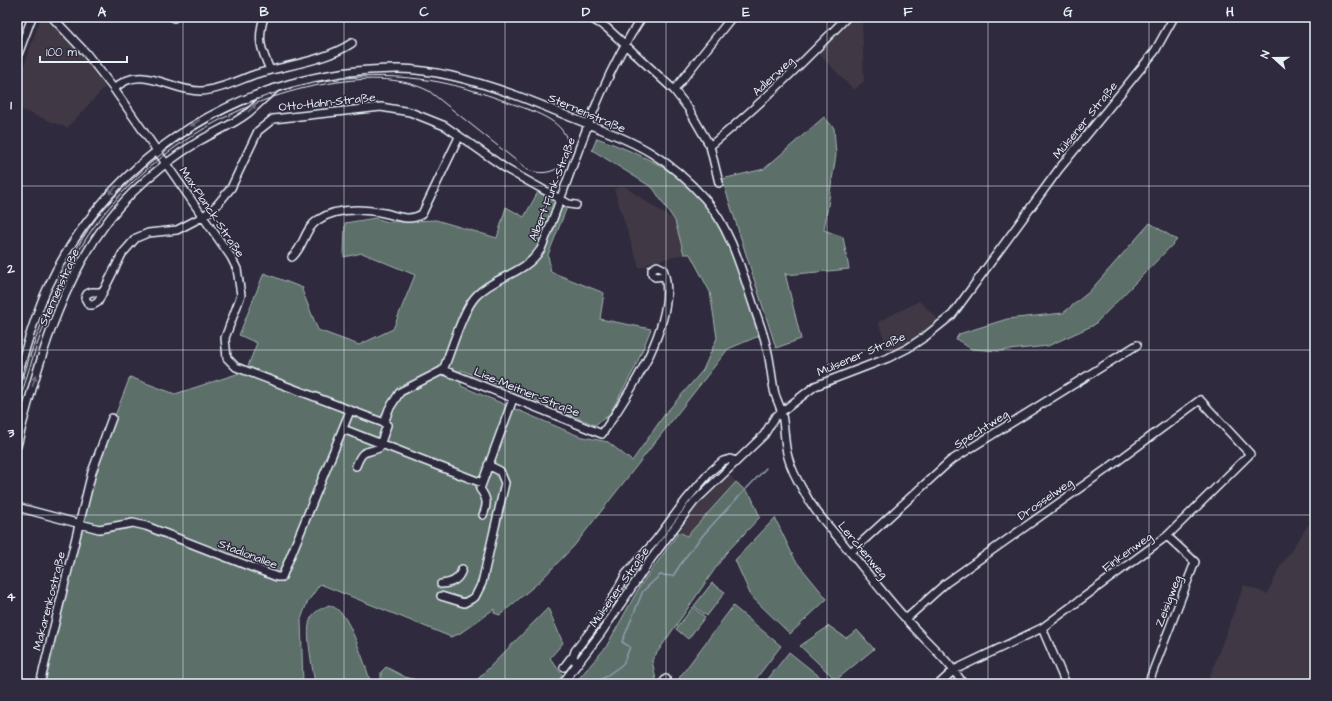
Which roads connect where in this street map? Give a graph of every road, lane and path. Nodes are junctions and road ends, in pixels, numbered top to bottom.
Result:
1 (32, 17) edge
2 (52, 17) edge
3 (264, 17) edge
4 (589, 17) edge
5 (642, 17) edge
6 (732, 17) edge
7 (847, 17) edge
8 (1174, 17) edge
9 (352, 43) dead end
10 (624, 43) junction
11 (17, 58) edge
12 (270, 70) junction
13 (286, 84) junction
14 (114, 89) junction
15 (674, 90) junction
16 (588, 125) junction
17 (458, 136) junction
18 (710, 146) junction
19 (156, 150) junction
20 (166, 163) junction
21 (719, 183) dead end
22 (560, 198) junction
23 (576, 205) dead end
24 (204, 216) junction
25 (292, 257) dead end
26 (665, 276) dead end
27 (103, 292) dead end
28 (1137, 345) dead end
29 (443, 370) junction
30 (17, 378) edge
31 (513, 399) junction
32 (1200, 400) joint
33 (350, 411) junction
34 (782, 411) junction
35 (112, 418) dead end
36 (386, 424) junction
37 (343, 429) junction
38 (380, 444) junction
39 (17, 446) edge
40 (736, 461) junction
41 (488, 465) junction
42 (356, 466) dead end
43 (482, 483) junction
44 (17, 507) edge
45 (484, 515) dead end
46 (80, 524) junction
47 (1167, 536) junction
48 (851, 552) junction
49 (462, 569) dead end
50 (441, 584) dead end
51 (441, 596) dead end
52 (906, 619) junction
53 (1042, 628) junction
54 (575, 661) junction
55 (564, 666) dead end
56 (954, 670) junction
57 (40, 684) edge
58 (562, 684) edge
59 (938, 684) edge
60 (963, 684) edge
61 (1066, 684) edge
62 (1148, 684) edge

1 - 11 street
2 - 14 street, Max-Planck-Straße
3 - 12 street
4 - 10 street
5 - 10 street, Albert-Funk-Straße
6 - 15 street
7 - 18 street, Adlerweg
8 - 34 street, Mülsener Straße
9 - 12 street
10 - 15 street
10 - 16 street, Albert-Funk-Straße
12 - 14 street
13 - 16 street, Sternenstraße
13 -> 19 street, Sternenstraße
20 -> 13 street, Sternenstraße
14 - 19 street, Max-Planck-Straße
15 - 18 street
16 - 22 street, Albert-Funk-Straße
16 - 34 street, Sternenstraße
17 - 22 street, Otto-Hahn-Straße
17 - 24 street, Otto-Hahn-Straße
17 - 25 street
18 - 21 street
19 - 20 street, Max-Planck-Straße
19 -> 30 street, Sternenstraße
20 - 24 street, Max-Planck-Straße
39 -> 20 street, Sternenstraße
22 - 23 street, Otto-Hahn-Straße
22 - 29 street, Albert-Funk-Straße
24 - 27 street, Otto-Hahn-Straße
24 - 33 street, Max-Planck-Straße
26 - 31 street, Lise-Meitner-Straße
28 - 48 street, Spechtweg
29 - 31 street, Lise-Meitner-Straße
29 - 36 street
31 - 41 street
32 - 47 street, Finkenweg
32 - 52 street, Drosselweg
33 - 36 street, Max-Planck-Straße
33 - 37 street, Stadionallee
34 - 40 street, Mülsener Straße
34 - 48 street, Lerchenweg
35 - 46 street, Makarenkostraße
36 - 38 street
37 - 38 street
37 - 46 street, Stadionallee
38 - 42 street
38 - 43 street
40 - 54 street, Mülsener Straße
40 - 54 street
41 - 43 street
41 - 51 street
43 - 45 street
44 - 46 street
46 - 57 street, Makarenkostraße
47 - 53 street, Finkenweg
47 - 62 street, Zeisigweg
48 - 52 street, Lerchenweg
49 - 50 street
52 - 56 street, Lerchenweg
53 - 56 street, Finkenweg
53 - 61 street
54 - 55 street
54 - 58 street, Mülsener Straße
56 - 59 street, Finkenweg
56 - 60 street, Lerchenweg

